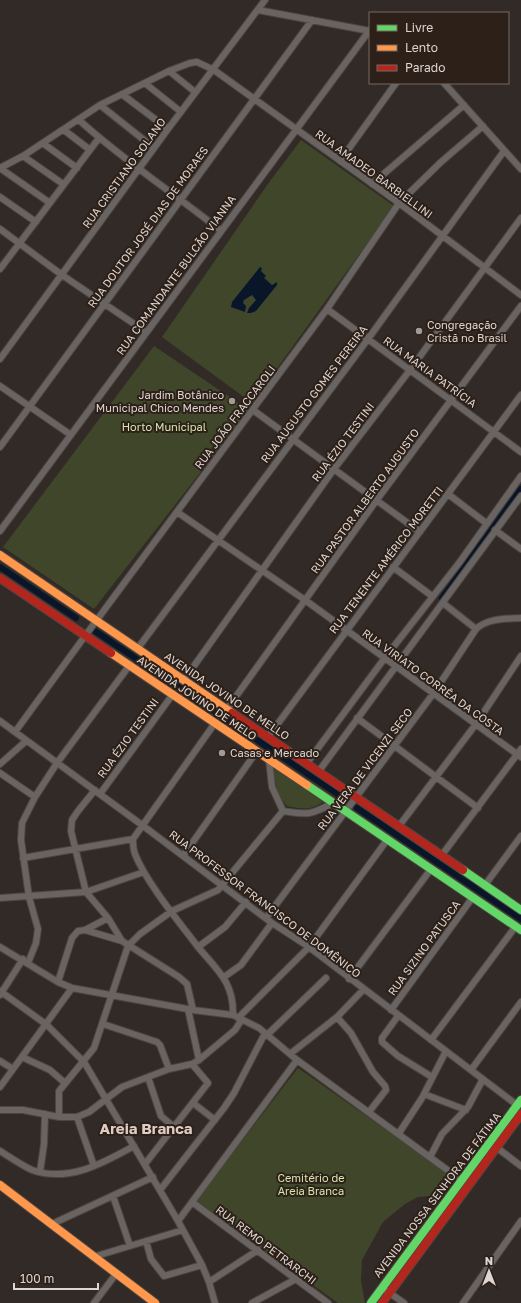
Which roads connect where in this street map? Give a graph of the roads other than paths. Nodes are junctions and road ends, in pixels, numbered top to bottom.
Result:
1 (266, 0) edge
2 (258, 10) junction
3 (312, 20) junction
4 (369, 31) edge
5 (369, 32) edge
6 (214, 70) junction
7 (169, 71) junction
8 (146, 84) junction
9 (395, 84) edge
10 (445, 84) edge
11 (195, 92) junction
12 (123, 95) junction
13 (255, 100) junction
14 (100, 105) junction
15 (464, 105) junction
16 (181, 112) junction
17 (79, 120) junction
18 (483, 126) junction
19 (168, 129) junction
20 (64, 130) junction
21 (296, 130) junction
22 (99, 138) junction
23 (44, 144) junction
24 (154, 148) junction
25 (90, 150) junction
26 (504, 151) junction
27 (23, 156) junction
28 (340, 161) junction
29 (0, 168) edge
30 (77, 168) junction
31 (521, 169) edge
32 (139, 170) junction
33 (63, 184) junction
34 (372, 184) junction
35 (0, 196) edge
36 (181, 199) junction
37 (50, 203) junction
38 (399, 204) junction
39 (521, 218) edge
40 (36, 222) junction
41 (0, 229) edge
42 (221, 231) junction
43 (442, 236) junction
44 (19, 243) junction
45 (484, 268) junction
46 (0, 269) edge
47 (62, 275) junction
48 (521, 295) edge
49 (104, 304) junction
50 (521, 306) edge
51 (327, 309) junction
52 (146, 332) junction
53 (368, 339) junction
54 (0, 359) edge
55 (410, 370) junction
56 (0, 386) edge
57 (521, 395) edge
58 (451, 400) junction
59 (30, 408) junction
60 (253, 410) junction
61 (493, 432) junction
62 (71, 435) junction
63 (292, 439) junction
64 (0, 447) edge
65 (521, 452) edge
66 (334, 469) junction
67 (521, 476) edge
68 (448, 494) junction
69 (521, 496) edge
70 (376, 501) junction
71 (177, 512) junction
72 (486, 523) junction
73 (495, 530) junction
74 (0, 531) edge
75 (420, 532) junction
76 (218, 539) junction
77 (521, 549) edge
78 (0, 555) edge
79 (393, 567) junction
80 (261, 570) junction
81 (0, 578) edge
82 (432, 596) junction
83 (305, 600) junction
84 (443, 603) junction
85 (521, 618) edge
86 (96, 620) junction
87 (476, 629) junction
88 (346, 631) junction
89 (85, 636) junction
90 (138, 648) junction
91 (521, 656) edge
92 (384, 658) junction
93 (129, 666) junction
94 (395, 666) junction
95 (184, 680) junction
96 (173, 694) junction
97 (433, 694) junction
98 (228, 709) junction
99 (357, 718) junction
100 (0, 721) edge
101 (215, 723) junction
102 (476, 724) junction
103 (15, 732) junction
104 (268, 737) junction
105 (26, 741) junction
106 (395, 746) junction
107 (521, 749) edge
108 (257, 751) junction
109 (519, 756) edge
110 (269, 760) junction
111 (57, 763) junction
112 (307, 763) junction
113 (0, 764) edge
114 (319, 771) junction
115 (0, 773) edge
116 (436, 778) junction
117 (98, 792) junction
118 (35, 797) junction
119 (358, 798) junction
120 (333, 803) junction
121 (478, 808) junction
122 (283, 811) junction
123 (345, 811) junction
124 (142, 825) junction
125 (399, 826) junction
126 (521, 836) edge
127 (133, 838) junction
128 (387, 840) junction
129 (75, 849) junction
130 (442, 855) junction
131 (182, 856) junction
132 (24, 858) junction
133 (431, 869) junction
134 (144, 872) junction
135 (485, 885) junction
136 (223, 886) junction
137 (86, 892) junction
138 (30, 897) junction
139 (0, 898) edge
140 (473, 898) junction
141 (246, 902) junction
142 (521, 910) edge
143 (172, 911) junction
144 (108, 918) junction
145 (266, 918) junction
146 (272, 923) junction
147 (518, 928) edge
148 (85, 930) junction
149 (122, 941) junction
150 (128, 946) junction
151 (0, 947) edge
152 (198, 947) junction
153 (309, 947) junction
154 (25, 961) junction
155 (224, 977) junction
156 (326, 978) dead end
157 (349, 979) junction
158 (58, 982) junction
159 (72, 988) junction
160 (363, 990) junction
161 (1, 993) edge
162 (110, 995) junction
163 (521, 1002) edge
164 (191, 1010) junction
165 (391, 1010) junction
166 (398, 1016) junction
167 (238, 1017) junction
168 (337, 1017) junction
169 (103, 1024) junction
170 (47, 1025) junction
171 (267, 1035) junction
172 (432, 1040) junction
173 (446, 1051) junction
174 (290, 1054) junction
175 (22, 1057) junction
176 (199, 1060) junction
177 (297, 1060) junction
178 (0, 1061) edge
179 (84, 1062) junction
180 (192, 1064) junction
181 (13, 1069) junction
182 (169, 1069) junction
183 (471, 1070) junction
184 (148, 1077) junction
185 (432, 1077) junction
186 (483, 1079) junction
187 (66, 1083) junction
188 (0, 1087) edge
189 (424, 1094) junction
190 (108, 1099) junction
191 (193, 1103) junction
192 (519, 1103) edge
193 (0, 1110) edge
194 (466, 1110) junction
195 (369, 1112) junction
196 (45, 1114) junction
197 (521, 1114) edge
198 (59, 1117) junction
199 (77, 1117) junction
200 (215, 1120) junction
201 (174, 1127) junction
202 (399, 1133) junction
203 (134, 1146) junction
204 (496, 1147) junction
205 (0, 1151) edge
206 (430, 1157) junction
207 (145, 1164) junction
208 (94, 1166) junction
209 (521, 1166) edge
210 (40, 1172) junction
211 (152, 1177) junction
212 (461, 1180) junction
213 (0, 1185) edge
214 (160, 1190) junction
215 (113, 1196) junction
216 (192, 1202) junction
217 (178, 1221) junction
218 (521, 1221) edge
219 (52, 1224) junction
220 (182, 1230) junction
221 (146, 1241) junction
222 (130, 1246) junction
223 (258, 1250) junction
224 (93, 1257) junction
225 (202, 1265) junction
226 (116, 1274) junction
227 (296, 1279) junction
228 (209, 1282) junction
229 (382, 1287) junction
230 (390, 1293) junction
231 (94, 1303) edge
232 (155, 1303) edge
233 (215, 1303) edge
234 (253, 1303) edge
235 (328, 1303) edge
236 (370, 1303) edge
237 (382, 1303) edge
238 (404, 1303) edge
239 (463, 1303) edge

1 - 2 street, RUA CRISTIANO SOLANO
2 - 3 street
2 - 6 street, RUA CRISTIANO SOLANO
3 - 4 street
3 - 13 street, RUA DOUTOR JOSÉ DIAS DE MORAES
5 - 21 street, RUA COMANDANTE BULCÃO VIANNA
6 - 7 street, RUA AMADEO BARBIELLINI
6 - 11 street, RUA CRISTIANO SOLANO
6 - 13 street, RUA AMADEO BARBIELLINI
7 - 8 street
7 - 11 street
8 - 12 street
8 - 16 street
9 - 28 street
10 - 15 street
11 - 16 street, RUA CRISTIANO SOLANO
12 - 14 street
12 - 19 street
13 - 21 street, RUA AMADEO BARBIELLINI
13 - 36 street, RUA DOUTOR JOSÉ DIAS DE MORAES
14 - 17 street
14 - 24 street
15 - 18 street
15 - 34 street
16 - 19 street, RUA CRISTIANO SOLANO
17 - 20 street
17 - 22 street
18 - 26 street
18 - 38 street, RUA JOÃO FRACCAROLI
19 - 24 street, RUA CRISTIANO SOLANO
20 - 23 street
20 - 25 street
21 - 28 street, RUA AMADEO BARBIELLINI
21 - 42 street, RUA COMANDANTE BULCÃO VIANNA
22 - 25 street
22 - 32 street
23 - 27 street
23 - 30 street
24 - 32 street, RUA CRISTIANO SOLANO
25 - 30 street
26 - 31 street
26 - 43 street, RUA AUGUSTO GOMES PEREIRA
27 - 29 street
27 - 33 street
28 - 34 street, RUA AMADEO BARBIELLINI
29 - 37 street
30 - 33 street
32 - 36 street
32 - 47 street, RUA CRISTIANO SOLANO
33 - 37 street
34 - 38 street, RUA AMADEO BARBIELLINI
35 - 40 street
36 - 42 street
36 - 49 street, RUA DOUTOR JOSÉ DIAS DE MORAES
37 - 40 street
38 - 43 street, RUA AMADEO BARBIELLINI
38 - 51 street, RUA JOÃO FRACCAROLI
39 - 45 street, RUA ÉZIO TESTINI
40 - 44 street
41 - 44 street
42 - 52 street, RUA COMANDANTE BULCÃO VIANNA
43 - 45 street, RUA AMADEO BARBIELLINI
43 - 53 street, RUA AUGUSTO GOMES PEREIRA
44 - 46 street
44 - 47 street
45 - 48 street, RUA AMADEO BARBIELLINI
45 - 55 street, RUA ÉZIO TESTINI
47 - 49 street
47 - 54 street, RUA CRISTIANO SOLANO
49 - 52 street
49 - 59 street, RUA DOUTOR JOSÉ DIAS DE MORAES
50 - 58 street, RUA PASTOR ALBERTO AUGUSTO
51 - 53 street, RUA MARIA PATRÍCIA
51 - 60 street, RUA JOÃO FRACCAROLI
52 - 62 street, RUA COMANDANTE BULCÃO VIANNA
53 - 55 street, RUA MARIA PATRÍCIA
53 - 63 street, RUA AUGUSTO GOMES PEREIRA
55 - 58 street, RUA MARIA PATRÍCIA
55 - 66 street, RUA ÉZIO TESTINI
56 - 59 street
57 - 61 street, RUA TENENTE AMÉRICO MORETTI
58 - 61 street, RUA MARIA PATRÍCIA
58 - 70 street, RUA PASTOR ALBERTO AUGUSTO
59 - 62 street
59 - 64 street, RUA DOUTOR JOSÉ DIAS DE MORAES
60 - 63 street
60 - 71 street, RUA JOÃO FRACCAROLI
61 - 65 street, RUA MARIA PATRÍCIA
61 - 68 street, RUA TENENTE AMÉRICO MORETTI
62 - 74 street, RUA COMANDANTE BULCÃO VIANNA
63 - 66 street
63 - 76 street, RUA AUGUSTO GOMES PEREIRA
66 - 70 street
66 - 80 street, RUA ÉZIO TESTINI
67 - 72 street
68 - 72 street
68 - 75 street, RUA TENENTE AMÉRICO MORETTI
69 - 73 street
70 - 75 street
70 - 83 street, RUA PASTOR ALBERTO AUGUSTO
71 - 76 street, RUA VIRIATO CORRÊA DA COSTA
71 - 86 street, RUA JOÃO FRACCAROLI
72 - 82 street
73 - 77 street
73 - 84 street
75 - 79 street, RUA TENENTE AMÉRICO MORETTI
76 - 80 street, RUA VIRIATO CORRÊA DA COSTA
76 - 90 street, RUA AUGUSTO GOMES PEREIRA
78 - 86 main road, AVENIDA JOVINO DE MELLO
79 - 82 street
79 - 88 street, RUA TENENTE AMÉRICO MORETTI
80 - 83 street, RUA VIRIATO CORRÊA DA COSTA
80 - 95 street, RUA ÉZIO TESTINI
81 - 89 main road, AVENIDA JOVINO DE MELO
82 - 92 street
83 - 88 street, RUA VIRIATO CORRÊA DA COSTA
83 - 98 street, RUA PASTOR ALBERTO AUGUSTO
84 - 87 street
84 - 94 street
85 - 87 street
86 - 89 street, RUA JOÃO FRACCAROLI
86 - 90 main road, AVENIDA JOVINO DE MELLO
87 - 97 street, RUA VERA DE VICENZI SECO
88 - 92 street, RUA VIRIATO CORRÊA DA COSTA
88 - 104 street, RUA TENENTE AMÉRICO MORETTI
89 - 93 main road, AVENIDA JOVINO DE MELO
89 - 103 street, RUA JOÃO FRACCAROLI
90 - 95 main road, AVENIDA JOVINO DE MELLO
91 - 102 street
92 - 94 street, RUA VIRIATO CORRÊA DA COSTA
92 - 112 street
93 - 96 main road, AVENIDA JOVINO DE MELO
93 - 111 street
94 - 97 street, RUA VIRIATO CORRÊA DA COSTA
94 - 99 street
95 - 98 main road, AVENIDA JOVINO DE MELLO
96 - 101 main road, AVENIDA JOVINO DE MELO
96 - 117 street, RUA ÉZIO TESTINI
97 - 102 street, RUA VIRIATO CORRÊA DA COSTA
97 - 106 street, RUA VERA DE VICENZI SECO
98 - 104 main road, AVENIDA JOVINO DE MELLO
99 - 106 street
99 - 114 street
100 - 103 street, RUA PROFESSOR FRANCISCO DE DOMÊNICO
101 - 108 main road, AVENIDA JOVINO DE MELO
101 - 124 street
102 - 109 street, RUA VIRIATO CORRÊA DA COSTA
102 - 116 street
103 - 105 street, RUA PROFESSOR FRANCISCO DE DOMÊNICO
104 - 112 main road, AVENIDA JOVINO DE MELLO
105 - 111 street, RUA PROFESSOR FRANCISCO DE DOMÊNICO
105 - 113 street
106 - 116 street
106 - 119 street, RUA VERA DE VICENZI SECO
107 - 109 street
108 - 110 main road, AVENIDA JOVINO DE MELO
108 - 131 street
109 - 121 street
110 - 120 main road, AVENIDA JOVINO DE MELO
110 - 122 street
111 - 117 street, RUA PROFESSOR FRANCISCO DE DOMÊNICO
111 - 118 street
112 - 114 main road, AVENIDA JOVINO DE MELLO
114 - 119 main road, AVENIDA JOVINO DE MELLO
115 - 118 street
116 - 121 street
116 - 125 street
117 - 124 street, RUA PROFESSOR FRANCISCO DE DOMÊNICO
117 - 129 street, RUA ÉZIO TESTINI
118 - 132 street
119 - 123 street, RUA VERA DE VICENZI SECO
119 - 125 main road, AVENIDA JOVINO DE MELLO
120 - 122 street
120 - 123 main road, AVENIDA JOVINO DE MELO
121 - 130 street
122 - 136 street
123 - 128 main road, AVENIDA JOVINO DE MELO
123 - 145 street, RUA VERA DE VICENZI SECO
124 - 127 street
124 - 131 street, RUA PROFESSOR FRANCISCO DE DOMÊNICO
125 - 130 main road, AVENIDA JOVINO DE MELLO
126 - 135 street
127 - 129 street
127 - 134 street
128 - 133 main road, AVENIDA JOVINO DE MELO
128 - 153 street
129 - 132 street
129 - 137 street, RUA ÉZIO TESTINI
130 - 135 main road, AVENIDA JOVINO DE MELLO
131 - 136 street, RUA PROFESSOR FRANCISCO DE DOMÊNICO
132 - 138 street
133 - 140 main road, AVENIDA JOVINO DE MELO
133 - 157 street
134 - 137 street
134 - 143 street
135 - 142 main road, AVENIDA JOVINO DE MELLO
136 - 141 street, RUA PROFESSOR FRANCISCO DE DOMÊNICO
136 - 143 street
137 - 138 street
137 - 144 street
138 - 139 street
138 - 154 street
140 - 147 main road, AVENIDA JOVINO DE MELO
140 - 165 street, RUA SIZINO PATUSCA
141 - 145 street, RUA PROFESSOR FRANCISCO DE DOMÊNICO
141 - 152 street
143 - 150 street
143 - 152 street
144 - 148 street
144 - 149 street
145 - 146 street, RUA PROFESSOR FRANCISCO DE DOMÊNICO
146 - 153 street, RUA PROFESSOR FRANCISCO DE DOMÊNICO
146 - 155 street
147 - 172 street
148 - 149 street
148 - 158 street
149 - 150 street
150 - 162 street
150 - 164 street
151 - 154 street
152 - 155 street
153 - 157 street, RUA PROFESSOR FRANCISCO DE DOMÊNICO
153 - 167 street
154 - 158 street
154 - 161 street
155 - 167 street
156 - 171 street
157 - 160 street, RUA PROFESSOR FRANCISCO DE DOMÊNICO
158 - 159 street
159 - 162 street
159 - 170 street
160 - 165 street, RUA PROFESSOR FRANCISCO DE DOMÊNICO
160 - 168 street
161 - 170 street
162 - 164 street
162 - 169 street
163 - 183 street
164 - 167 street
164 - 176 street
165 - 166 street, RUA PROFESSOR FRANCISCO DE DOMÊNICO
166 - 172 street, RUA PROFESSOR FRANCISCO DE DOMÊNICO
166 - 185 street
167 - 171 street
167 - 176 street
168 - 174 street
168 - 195 street
169 - 179 street
169 - 182 street
170 - 175 street
170 - 179 street
171 - 174 street
171 - 200 street
172 - 173 street, RUA PROFESSOR FRANCISCO DE DOMÊNICO
173 - 183 street, RUA PROFESSOR FRANCISCO DE DOMÊNICO
173 - 185 street
174 - 177 street
175 - 181 street
175 - 187 street
176 - 180 street
177 - 195 street
177 - 216 street
178 - 181 street
179 - 187 street
179 - 190 street
180 - 182 street
180 - 191 street
181 - 188 street
182 - 184 street
183 - 186 street, RUA PROFESSOR FRANCISCO DE DOMÊNICO
184 - 190 street
184 - 201 street
185 - 189 street
186 - 192 street, RUA PROFESSOR FRANCISCO DE DOMÊNICO
186 - 194 street
187 - 198 street
189 - 194 street
189 - 202 street
190 - 199 street
190 - 203 street
191 - 200 street
191 - 201 street
192 - 212 main road, AVENIDA NOSSA SENHORA DE FÁTIMA
193 - 196 street
194 - 206 street
195 - 202 street
196 - 198 street
196 - 210 street
197 - 204 main road, AVENIDA NOSSA SENHORA DE FÁTIMA
198 - 199 street
199 - 208 street
200 - 214 street
201 - 207 street
202 - 206 street
203 - 207 street
203 - 208 street
204 - 209 street
204 - 230 main road, AVENIDA NOSSA SENHORA DE FÁTIMA
205 - 210 street
206 - 212 street
207 - 211 street
208 - 210 street
211 - 214 street
211 - 215 street
212 - 229 main road, AVENIDA NOSSA SENHORA DE FÁTIMA
213 - 219 main road
214 - 217 street
215 - 219 street
215 - 222 street
216 - 217 street
216 - 223 street, RUA REMO PETRARCHI
217 - 220 street
218 - 239 street
219 - 224 main road
220 - 221 street
220 - 225 street
221 - 222 street
221 - 225 street
222 - 224 street
223 - 227 street, RUA REMO PETRARCHI
223 - 228 street
224 - 226 main road
225 - 228 street
226 - 231 street
226 - 232 main road
227 - 234 street
227 - 235 street, RUA REMO PETRARCHI
228 - 233 street
229 - 230 street
229 - 236 main road, AVENIDA NOSSA SENHORA DE FÁTIMA
230 - 237 main road, AVENIDA NOSSA SENHORA DE FÁTIMA
230 - 238 street

